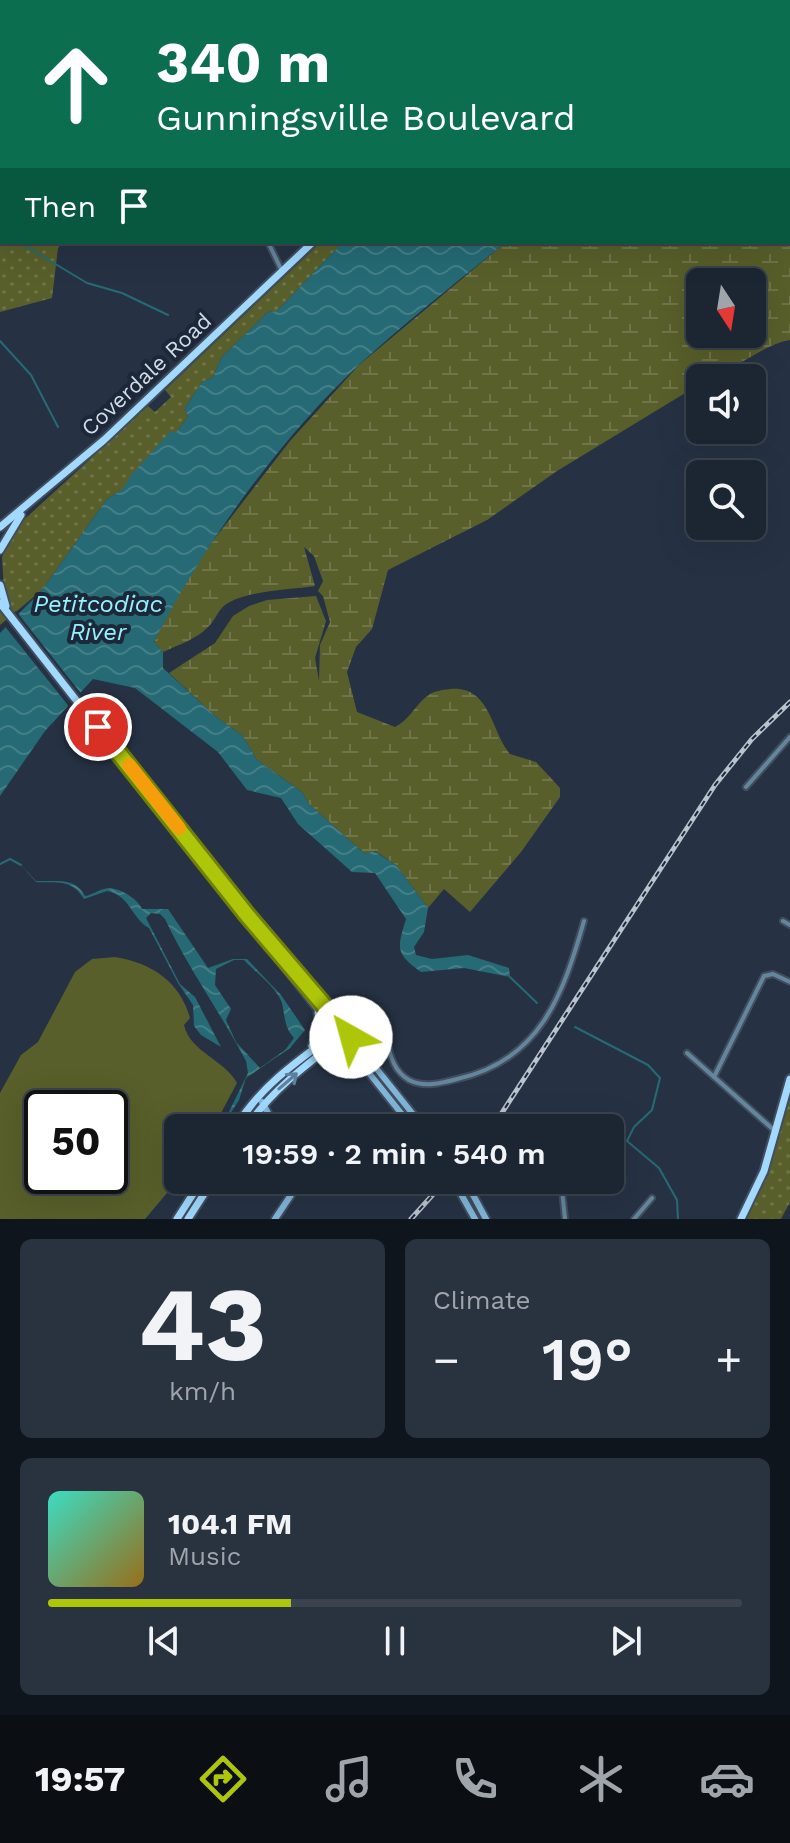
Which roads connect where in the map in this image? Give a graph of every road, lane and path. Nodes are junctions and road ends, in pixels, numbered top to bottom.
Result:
1 (269, 244) edge
2 (311, 244) edge
3 (282, 271) junction
4 (29, 505) junction
5 (1, 527) edge
6 (0, 550) edge
7 (0, 587) edge
8 (0, 604) edge
9 (8, 612) junction
10 (790, 737) edge
11 (746, 787) dead end
12 (584, 921) dead end
13 (783, 921) dead end
14 (790, 925) edge
15 (790, 982) edge
16 (321, 1007) junction
17 (362, 1013) junction
18 (370, 1016) junction
19 (344, 1035) junction
20 (305, 1053) junction
21 (687, 1053) dead end
22 (358, 1054) junction
23 (315, 1059) junction
24 (714, 1077) junction
25 (790, 1079) edge
26 (258, 1095) junction
27 (263, 1105) junction
28 (245, 1114) edge
29 (256, 1114) edge
30 (268, 1114) edge
31 (403, 1114) edge
32 (412, 1114) edge
33 (776, 1132) junction
34 (193, 1194) edge
35 (204, 1194) edge
36 (291, 1194) edge
37 (461, 1194) edge
38 (473, 1194) edge
39 (562, 1194) edge
40 (652, 1198) dead end
41 (177, 1219) edge
42 (188, 1219) edge
43 (275, 1219) edge
44 (475, 1219) edge
45 (486, 1219) edge
46 (565, 1219) edge
47 (634, 1219) edge
48 (741, 1219) edge

1 - 3 street
2 - 3 main road, Coverdale Road
3 - 4 main road, Coverdale Road
4 - 5 main road, Coverdale Road
4 - 6 main road
7 - 9 main road
8 - 9 main road
9 - 16 main road
10 - 11 street
12 - 18 street
13 - 14 street
15 - 24 street
16 - 17 main road
16 - 19 main road
16 - 20 main road
17 - 18 main road
17 - 19 main road
18 - 19 main road
18 - 22 main road
19 - 20 main road
19 - 22 main road
19 - 23 main road
20 - 26 main road
21 - 24 street
22 - 23 main road
22 - 31 main road
22 - 32 main road
27 -> 23 main road
24 - 33 street
25 - 33 main road
26 - 27 main road
26 - 28 main road
27 - 29 main road
27 - 30 main road
33 - 48 main road
34 - 41 main road
35 - 42 main road
36 - 43 main road
37 - 44 main road
38 - 45 main road
39 - 46 street
40 - 47 street

